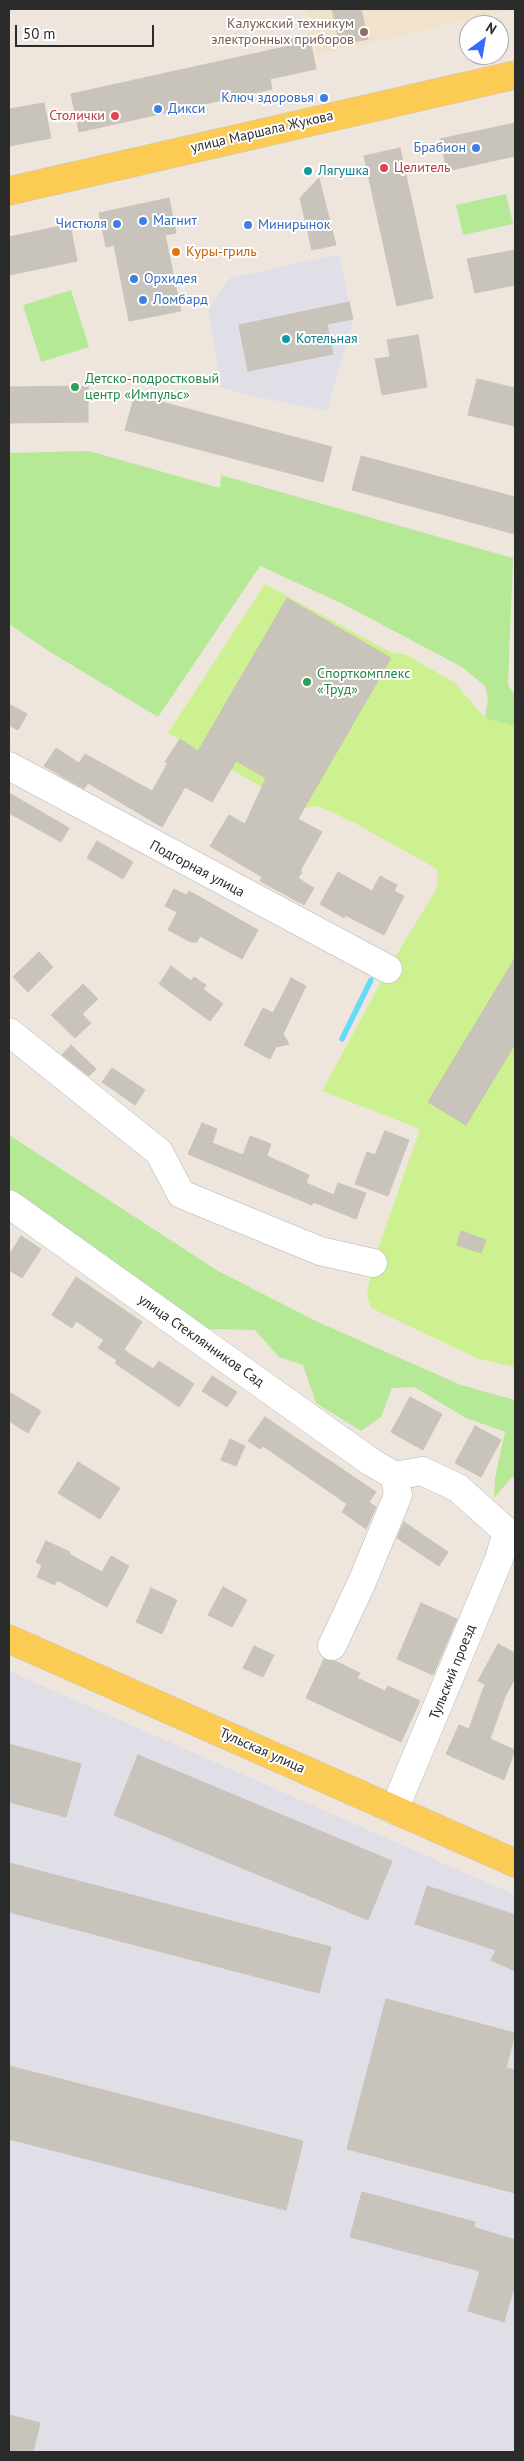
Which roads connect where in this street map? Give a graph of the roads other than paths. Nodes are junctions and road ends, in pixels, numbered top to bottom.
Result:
1 (515, 74) edge
2 (9, 191) edge
3 (9, 766) edge
4 (388, 970) dead end
5 (9, 1032) edge
6 (9, 1204) edge
7 (373, 1263) dead end
8 (395, 1476) junction
9 (9, 1639) edge
10 (332, 1646) dead end
11 (394, 1810) junction
12 (515, 1863) edge

1 - 2 main road, улица Маршала Жукова
3 - 4 street, Подгорная улица
5 - 7 street
6 - 8 street, улица Стеклянников Сад
8 - 10 street
8 - 11 street, Тульский проезд
9 - 11 main road, Тульская улица
11 - 12 main road, Тульская улица

